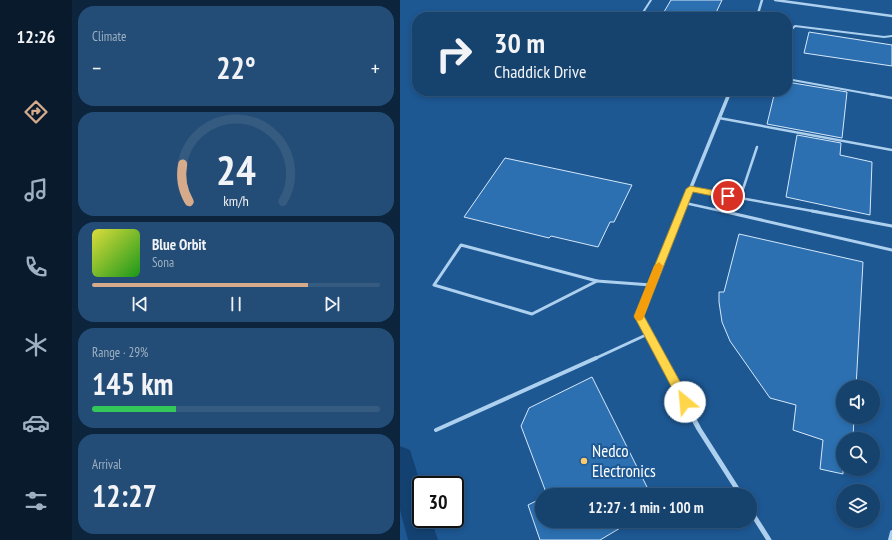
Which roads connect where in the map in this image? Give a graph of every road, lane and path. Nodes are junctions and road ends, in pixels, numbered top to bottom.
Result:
1 (651, 0) edge
2 (762, 0) edge
3 (775, 0) edge
4 (643, 12) edge
5 (758, 12) edge
6 (892, 16) edge
7 (792, 29) edge
8 (892, 36) edge
9 (792, 80) edge
10 (728, 96) edge
11 (892, 98) edge
12 (719, 118) junction
13 (757, 147) dead end
14 (892, 150) edge
15 (690, 189) junction
16 (740, 198) junction
17 (685, 203) junction
18 (892, 226) edge
19 (892, 250) edge
20 (597, 282) junction
21 (651, 285) junction
22 (648, 334) junction
23 (436, 430) dead end
24 (737, 488) edge
25 (757, 521) edge
26 (892, 532) edge
27 (769, 540) edge
28 (890, 540) edge

1 - 4 lane
2 - 5 street
3 - 6 street
7 - 8 lane
9 - 11 lane
10 - 12 street
12 - 14 lane
12 - 15 street
13 - 16 lane
15 - 16 lane
15 - 17 street
16 - 18 lane
17 - 19 lane
17 - 21 street
20 - 20 lane
20 - 21 lane
21 - 22 street
22 - 23 lane
22 - 24 street
25 - 27 street
26 - 28 lane

